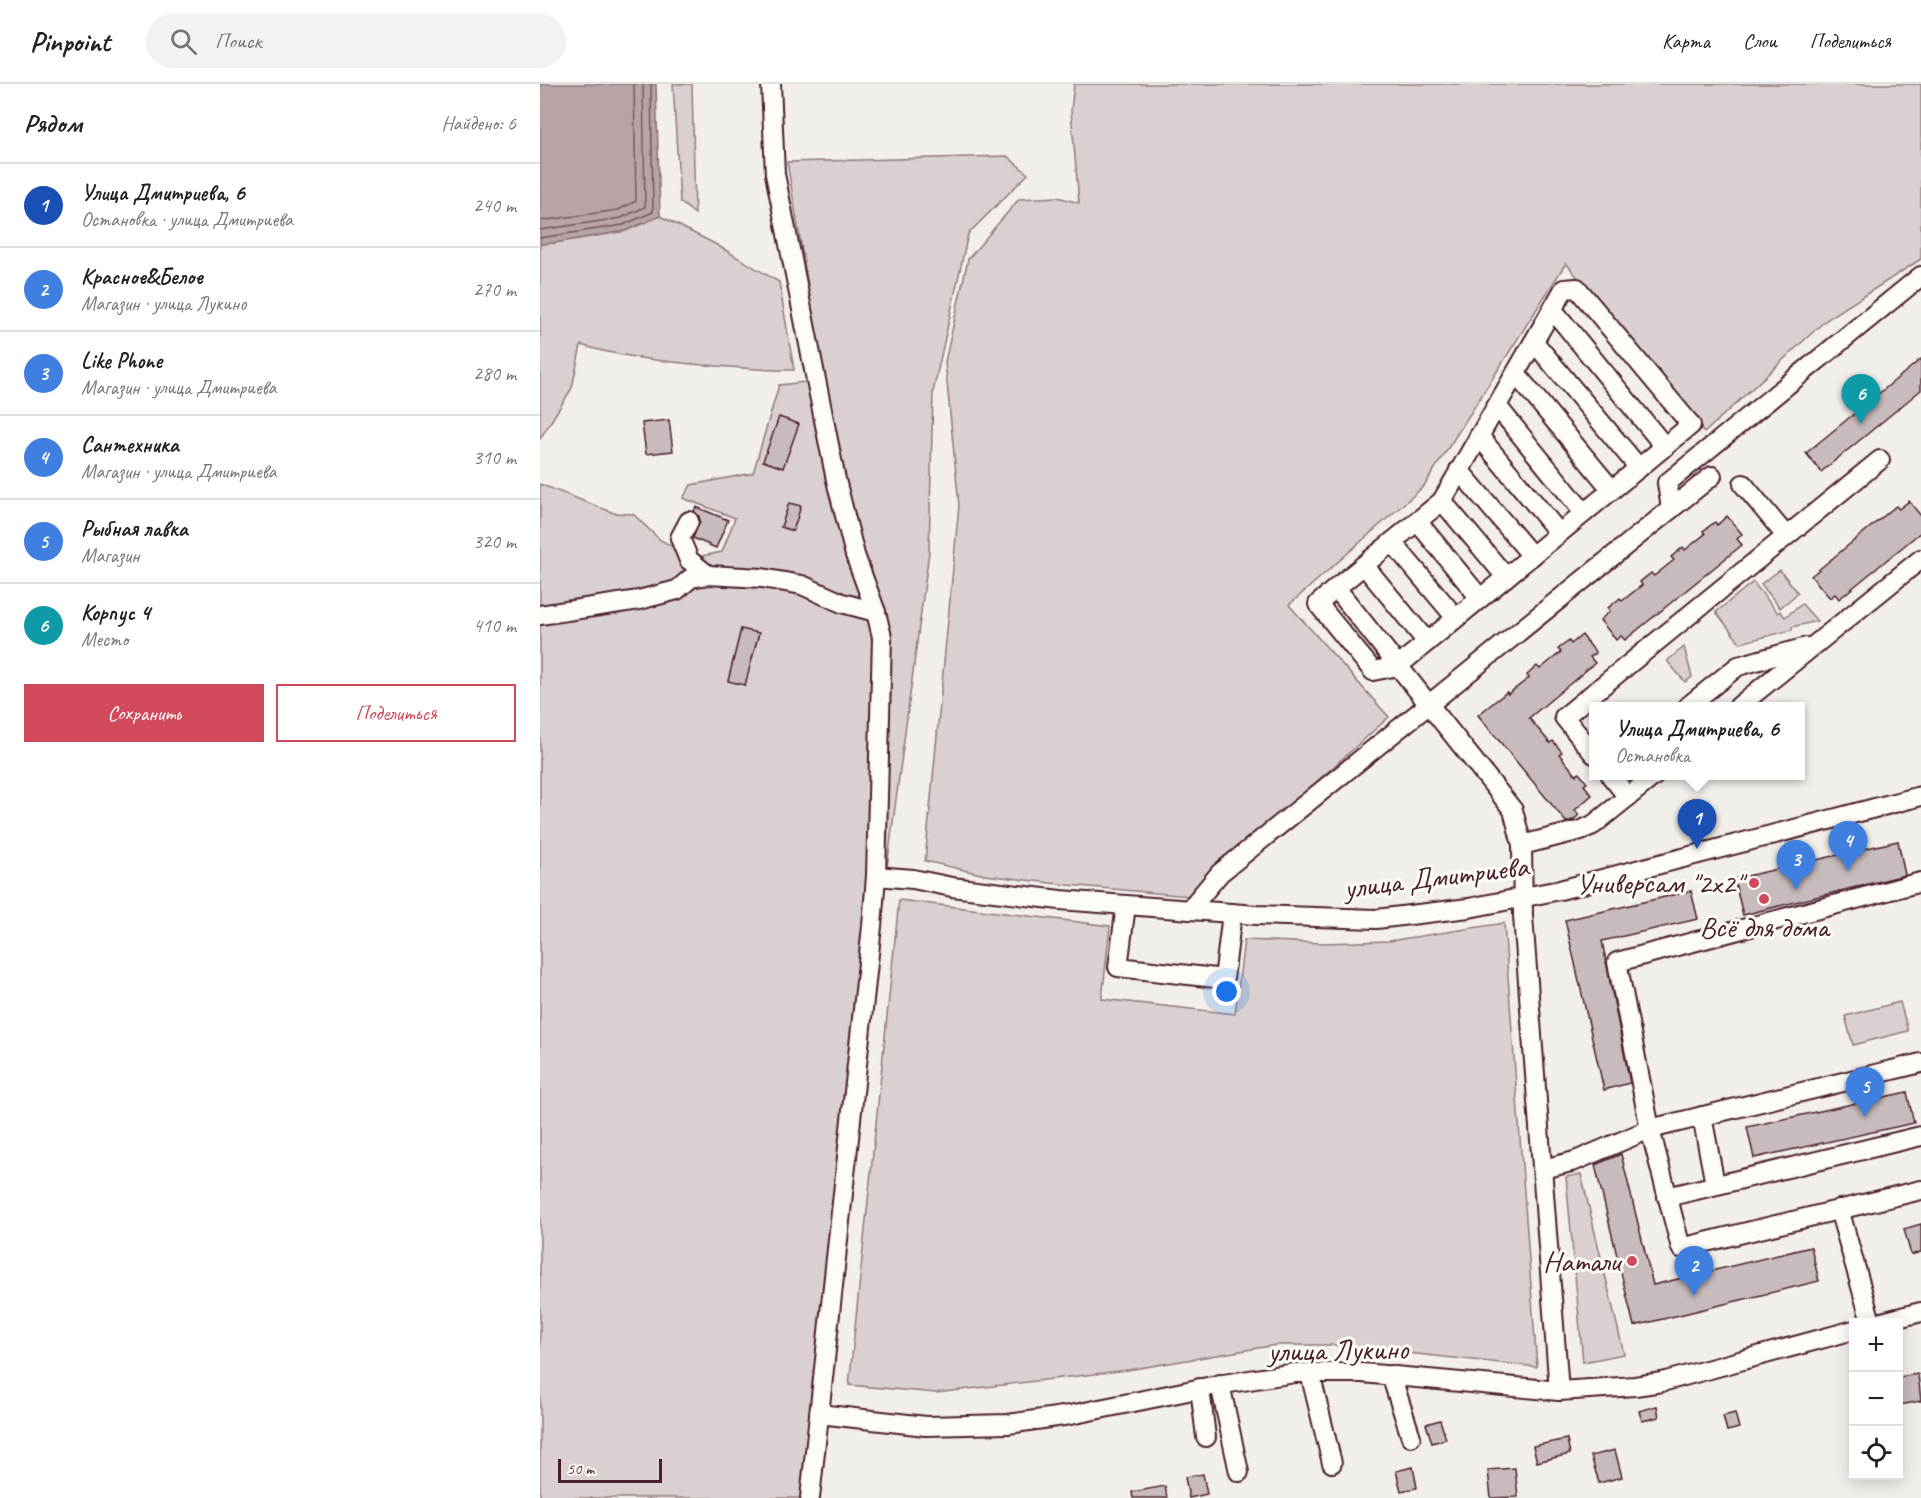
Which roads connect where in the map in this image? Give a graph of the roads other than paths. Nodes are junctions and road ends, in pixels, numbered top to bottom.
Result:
1 (771, 84) edge
2 (1921, 276) edge
3 (1553, 310) junction
4 (1534, 342) junction
5 (1516, 374) junction
6 (1497, 406) junction
7 (1479, 436) junction
8 (1665, 447) junction
9 (1880, 460) dead end
10 (1639, 468) junction
11 (1459, 470) junction
12 (1712, 476) dead end
13 (1743, 484) dead end
14 (1612, 490) junction
15 (1442, 501) junction
16 (1671, 509) junction
17 (1584, 513) junction
18 (689, 521) dead end
19 (1417, 521) junction
20 (1559, 533) junction
21 (1786, 536) junction
22 (1392, 542) junction
23 (1532, 556) junction
24 (1921, 559) edge
25 (1364, 565) junction
26 (708, 575) junction
27 (1506, 577) junction
28 (1480, 598) junction
29 (876, 612) junction
30 (540, 615) edge
31 (1456, 618) junction
32 (1427, 642) junction
33 (1816, 644) junction
34 (1398, 666) junction
35 (1693, 702) edge
36 (1744, 702) edge
37 (1429, 704) junction
38 (1589, 749) edge
39 (1614, 780) edge
40 (1649, 780) edge
41 (1921, 796) edge
42 (1628, 797) junction
43 (1522, 845) junction
44 (876, 876) junction
45 (1921, 882) edge
46 (1522, 898) junction
47 (1126, 905) junction
48 (1189, 910) junction
49 (1232, 913) junction
50 (1921, 1063) edge
51 (1702, 1116) junction
52 (1650, 1129) junction
53 (1921, 1136) edge
54 (1543, 1168) junction
55 (1714, 1179) dead end
56 (1921, 1190) edge
57 (1667, 1197) junction
58 (1839, 1209) junction
59 (1921, 1312) edge
60 (1870, 1318) edge
61 (1900, 1318) edge
62 (1849, 1331) edge
63 (1310, 1373) junction
64 (1391, 1375) junction
65 (1220, 1384) junction
66 (1200, 1388) junction
67 (1559, 1391) junction
68 (819, 1414) junction
69 (1206, 1437) dead end
70 (1411, 1437) dead end
71 (1332, 1462) dead end
72 (1239, 1472) dead end
73 (810, 1498) edge

1 - 29 street
2 - 16 street
3 - 4 street
3 - 8 street
3 - 8 street
4 - 5 street
4 - 10 street
5 - 6 street
5 - 14 street
6 - 7 street
6 - 17 street
7 - 11 street
7 - 20 street
8 - 10 street
9 - 21 street
10 - 14 street
11 - 15 street
11 - 23 street
12 - 16 street
13 - 21 street
14 - 17 street
15 - 19 street
15 - 27 street
16 - 37 street
17 - 20 street
18 - 26 street
19 - 22 street
19 - 28 street
20 - 23 street
21 - 38 street
22 - 25 street
22 - 31 street
23 - 27 street
24 - 33 street
25 - 32 street
25 - 34 street
26 - 29 street
26 - 30 street
27 - 28 street
28 - 31 street
29 - 44 street
31 - 32 street
32 - 34 street
33 - 35 street
33 - 36 street
34 - 37 street
37 - 43 street
37 - 48 street
39 - 42 street
40 - 42 street
41 - 46 street, улица Дмитриева
42 - 43 street
43 - 46 street
44 - 47 street, улица Дмитриева
44 - 68 street
45 - 52 street
46 - 49 street, улица Дмитриева
46 - 54 street
47 - 48 street, улица Дмитриева
47 - 49 street
48 - 49 street, улица Дмитриева
50 - 51 street
51 - 52 street
51 - 55 street
52 - 54 street
52 - 57 street
53 - 57 street
54 - 67 street
56 - 58 street
57 - 58 street
58 - 60 street
59 - 61 street
62 - 67 street, улица Лукино
63 - 64 street, улица Лукино
63 - 65 street, улица Лукино
63 - 71 street
64 - 67 street, улица Лукино
64 - 70 street
65 - 66 street, улица Лукино
65 - 72 street
66 - 68 street, улица Лукино
66 - 69 street
68 - 73 street

